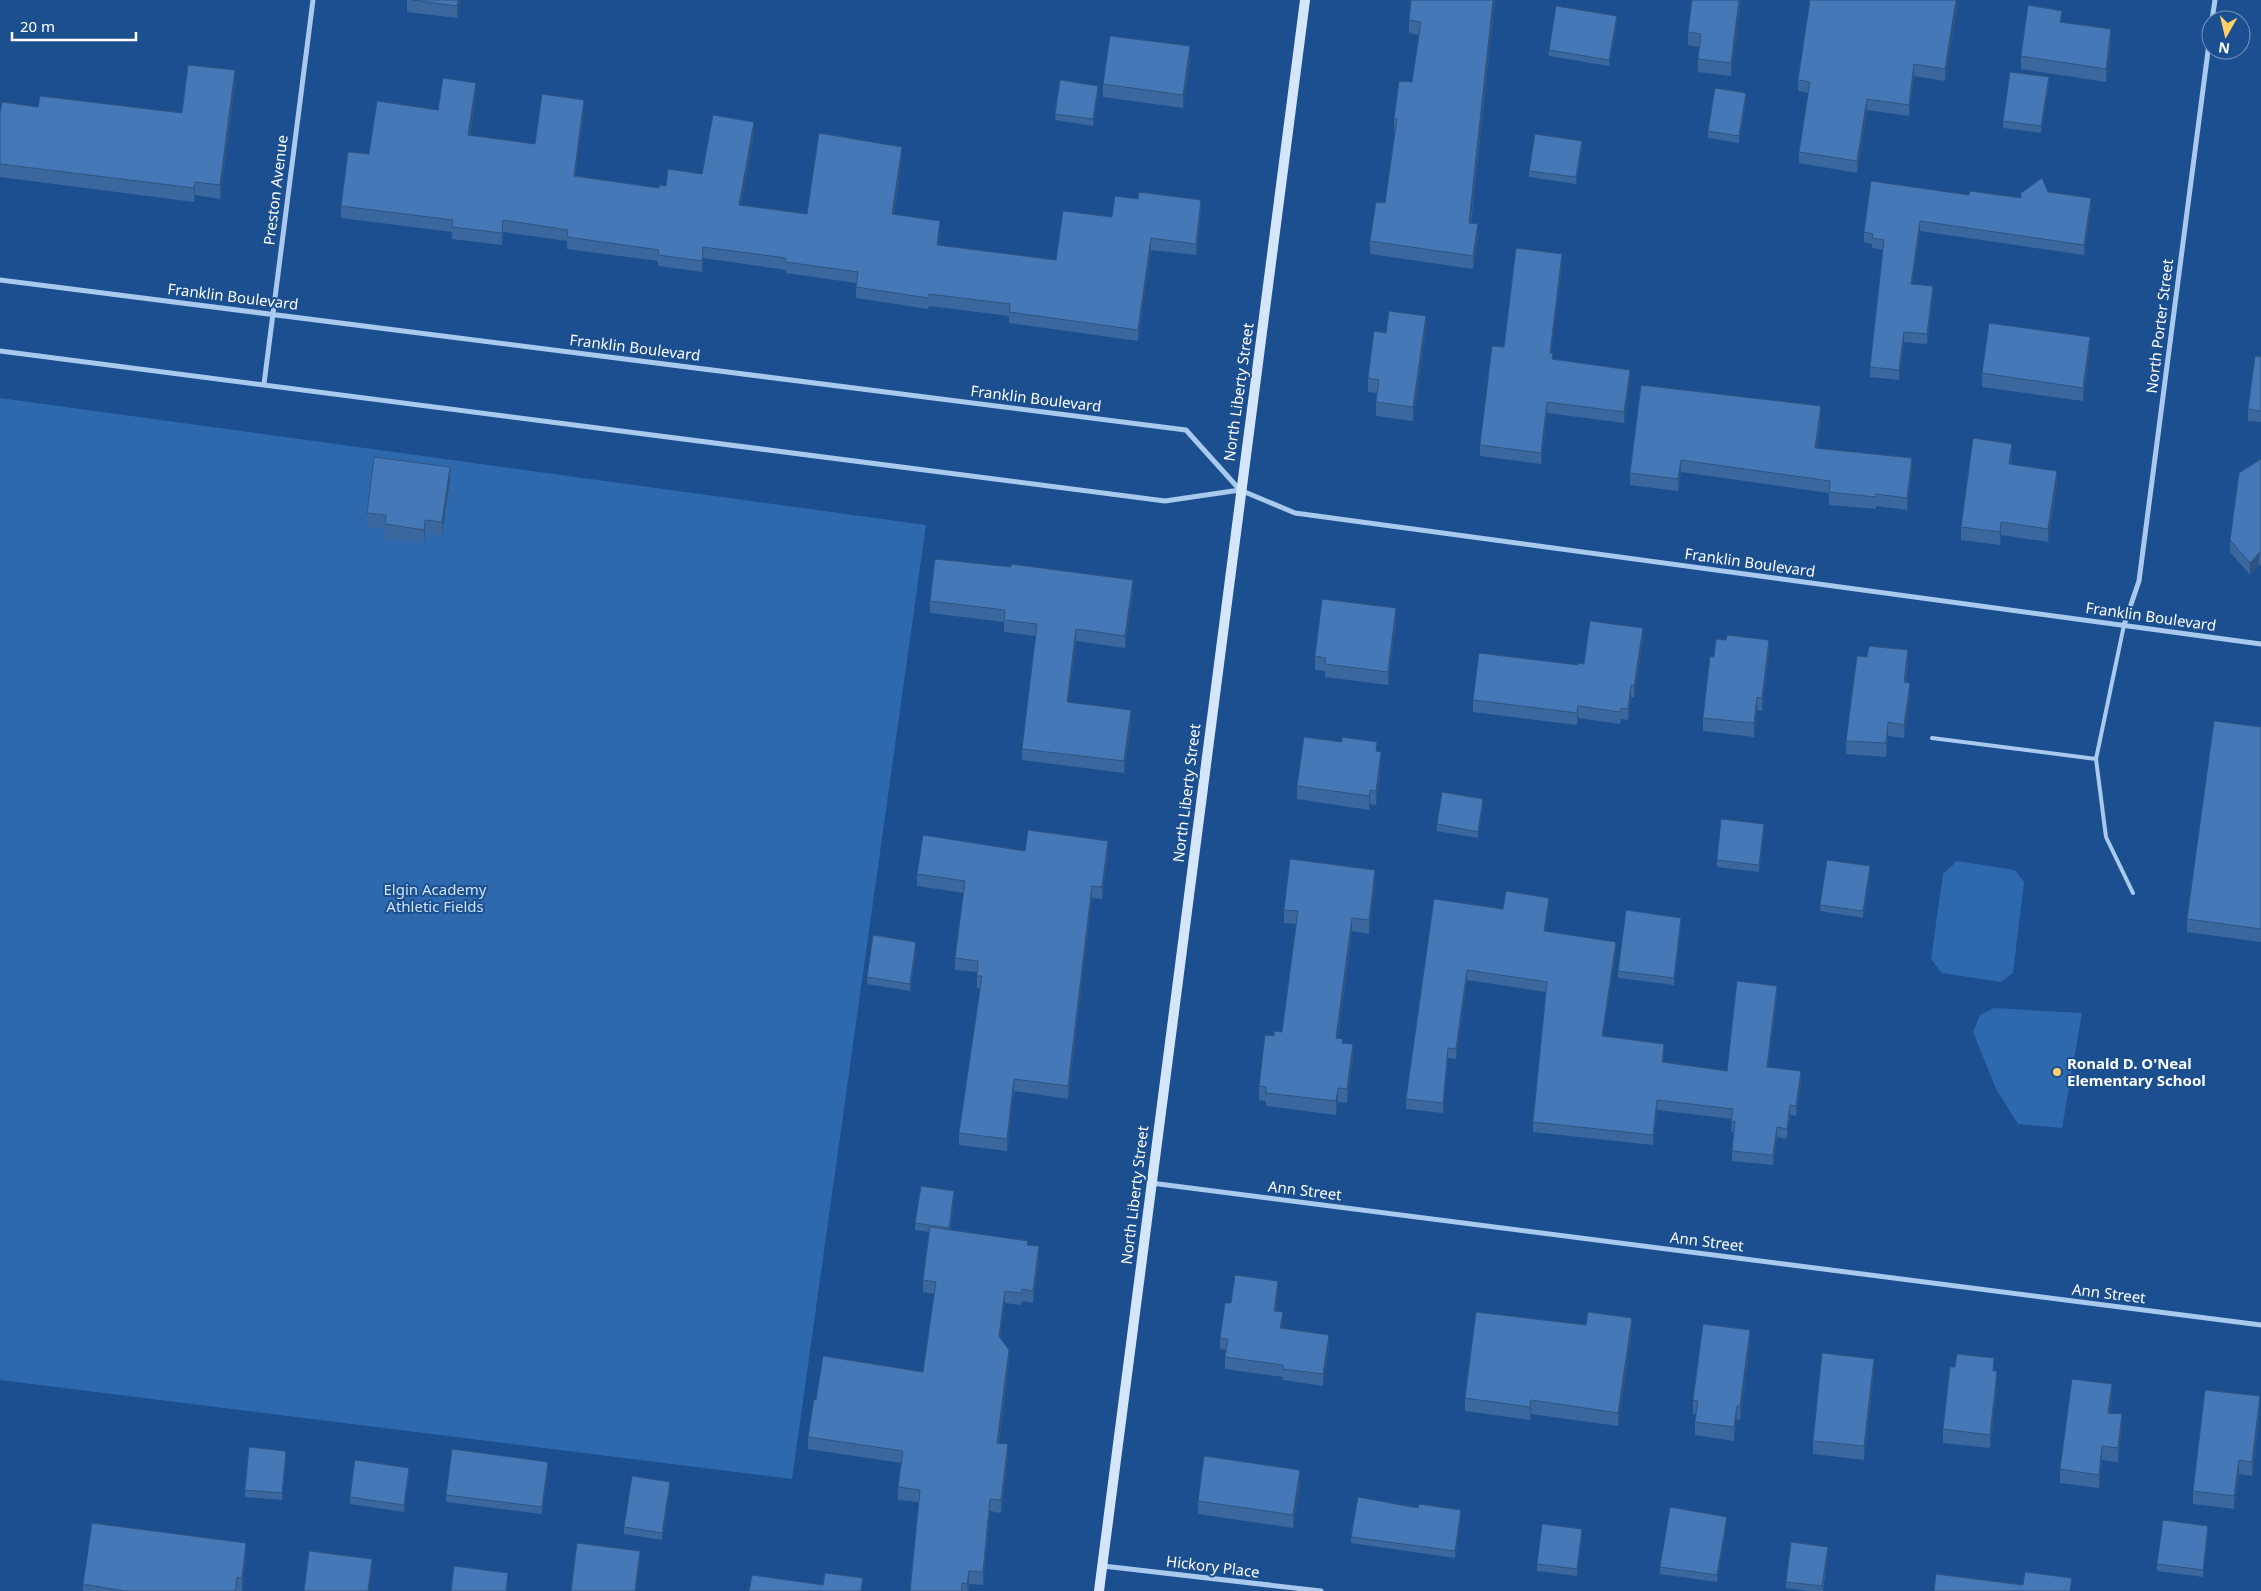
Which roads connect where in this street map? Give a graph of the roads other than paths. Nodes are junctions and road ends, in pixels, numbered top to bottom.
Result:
1 (313, 0) edge
2 (1305, 0) edge
3 (2207, 60) edge
4 (0, 280) edge
5 (272, 313) junction
6 (0, 351) edge
7 (264, 384) junction
8 (1240, 490) junction
9 (2124, 625) junction
10 (2261, 644) edge
11 (1932, 738) dead end
12 (2096, 759) junction
13 (2133, 893) dead end
14 (1150, 1183) junction
15 (2261, 1325) edge
16 (1102, 1566) junction
17 (1099, 1591) edge
18 (1321, 1591) edge

1 - 5 street, Preston Avenue
2 - 8 main road, North Liberty Street
3 - 9 street, North Porter Street
4 - 5 street, Franklin Boulevard
5 - 7 street, Preston Avenue
5 - 8 street, Franklin Boulevard
6 - 7 street
7 - 8 street
8 - 9 street, Franklin Boulevard
8 - 14 main road, North Liberty Street
9 - 10 street, Franklin Boulevard
9 - 12 lane
11 - 12 lane
12 - 13 lane
14 - 15 street, Ann Street
14 - 16 main road, North Liberty Street
16 - 17 main road, North Liberty Street
16 - 18 street, Hickory Place

